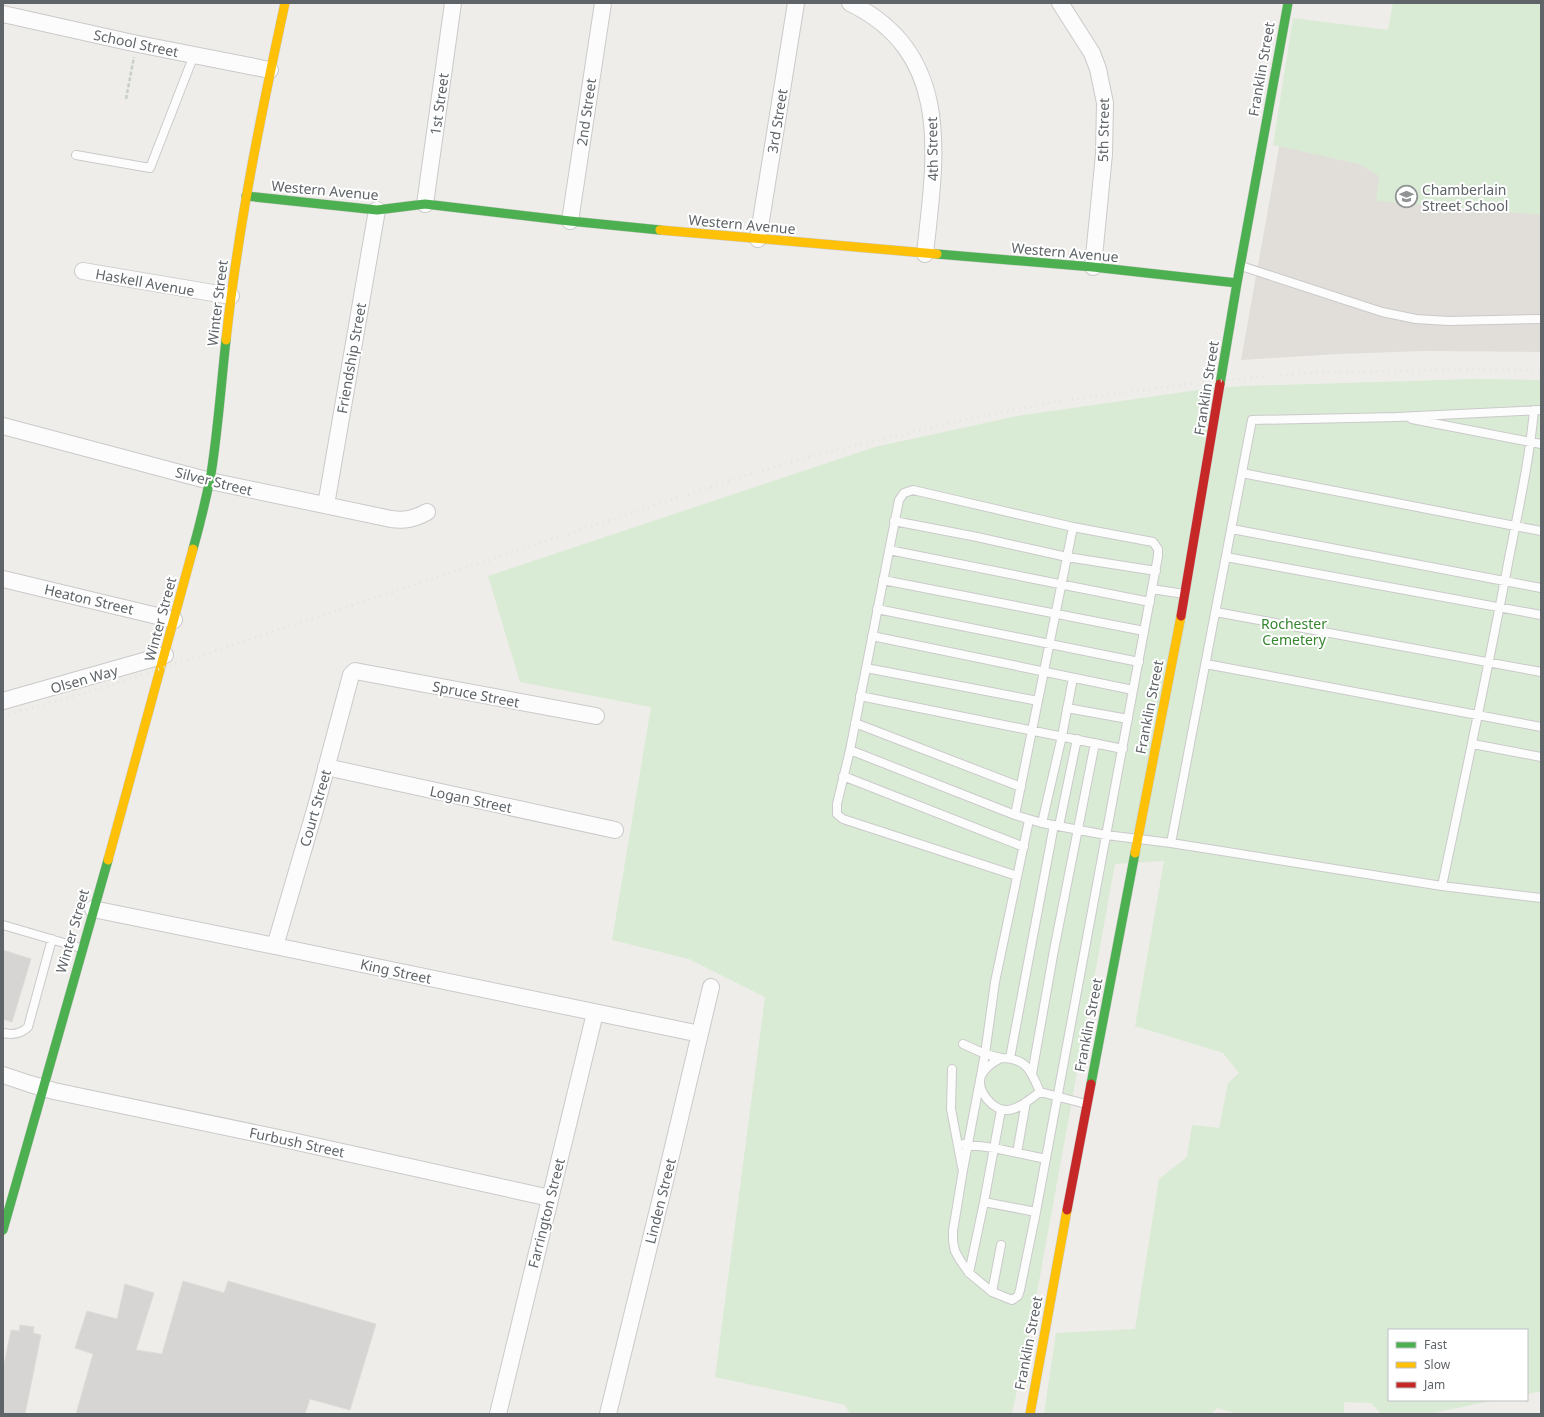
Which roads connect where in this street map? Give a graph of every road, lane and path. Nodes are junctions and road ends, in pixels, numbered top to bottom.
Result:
1 (285, 3) edge
2 (453, 3) edge
3 (603, 3) edge
4 (796, 3) edge
5 (850, 3) edge
6 (1060, 3) edge
7 (1288, 3) edge
8 (3, 14) edge
9 (135, 54) dead end
10 (194, 55) junction
11 (270, 70) junction
12 (126, 99) dead end
13 (76, 155) dead end
14 (246, 196) junction
15 (425, 204) junction
16 (377, 210) junction
17 (570, 221) junction
18 (758, 240) junction
19 (925, 254) junction
20 (1240, 266) junction
21 (1093, 267) junction
22 (83, 271) dead end
23 (1237, 283) junction
24 (231, 296) junction
25 (1541, 319) edge
26 (1537, 410) edge
27 (1397, 417) junction
28 (3, 426) edge
29 (1531, 442) junction
30 (1541, 444) edge
31 (1242, 473) junction
32 (210, 481) junction
33 (326, 505) junction
34 (427, 512) dead end
35 (894, 521) junction
36 (1515, 526) junction
37 (1073, 527) junction
38 (1232, 529) junction
39 (1541, 531) edge
40 (889, 550) junction
41 (1067, 557) junction
42 (1226, 557) junction
43 (1156, 571) junction
44 (3, 579) edge
45 (883, 580) junction
46 (1505, 581) junction
47 (1062, 583) junction
48 (1541, 588) edge
49 (1152, 589) junction
50 (1185, 594) junction
51 (1150, 602) junction
52 (1500, 607) junction
53 (877, 609) junction
54 (1216, 612) junction
55 (1056, 614) junction
56 (1541, 615) edge
57 (174, 620) junction
58 (1144, 632) junction
59 (872, 636) junction
60 (1049, 644) junction
61 (165, 654) junction
62 (1139, 662) junction
63 (1489, 662) junction
64 (1206, 664) junction
65 (866, 668) junction
66 (355, 671) joint
67 (1044, 672) junction
68 (1541, 672) edge
69 (1073, 678) junction
70 (1134, 690) junction
71 (860, 696) junction
72 (3, 701) edge
73 (1038, 701) junction
74 (1067, 708) junction
75 (596, 716) dead end
76 (1479, 716) junction
77 (1128, 719) junction
78 (855, 723) junction
79 (1541, 727) edge
80 (1032, 730) junction
81 (1062, 736) junction
82 (1077, 740) junction
83 (1095, 743) junction
84 (1473, 744) junction
85 (1123, 749) junction
86 (850, 750) junction
87 (1541, 757) edge
88 (326, 767) junction
89 (843, 776) junction
90 (1021, 787) junction
91 (1015, 815) junction
92 (1029, 820) junction
93 (1042, 823) junction
94 (1056, 826) junction
95 (615, 830) dead end
96 (1078, 830) junction
97 (1106, 835) junction
98 (1138, 839) junction
99 (1171, 843) junction
100 (1024, 847) junction
101 (1017, 876) junction
102 (1442, 886) junction
103 (1541, 898) edge
104 (93, 909) junction
105 (3, 925) edge
106 (52, 939) junction
107 (275, 946) junction
108 (82, 948) junction
109 (711, 986) dead end
110 (595, 1013) junction
111 (3, 1033) edge
112 (700, 1034) junction
113 (963, 1044) dead end
114 (985, 1054) junction
115 (1005, 1058) junction
116 (952, 1069) dead end
117 (3, 1074) edge
118 (1032, 1074) junction
119 (981, 1078) junction
120 (43, 1088) junction
121 (1040, 1092) junction
122 (1058, 1097) junction
123 (1026, 1102) junction
124 (1087, 1104) junction
125 (1001, 1110) junction
126 (957, 1144) junction
127 (968, 1145) junction
128 (994, 1148) junction
129 (1017, 1153) junction
130 (1046, 1159) junction
131 (963, 1170) junction
132 (550, 1198) junction
133 (984, 1202) junction
134 (1036, 1212) junction
135 (3, 1230) edge
136 (1001, 1246) dead end
137 (969, 1273) junction
138 (992, 1292) junction
139 (498, 1414) edge
140 (608, 1414) edge
141 (1030, 1414) edge

1 - 11 street, Winter Street
2 - 15 street, 1st Street
3 - 17 street, 2nd Street
4 - 18 street, 3rd Street
5 - 19 street, 4th Street
6 - 21 street, 5th Street
7 - 20 street, Franklin Street
8 - 10 street, School Street
9 - 12 path
10 - 11 street, School Street
10 - 13 lane
11 - 14 street, Winter Street
14 - 16 street, Western Avenue
14 - 24 street, Winter Street
15 - 16 street, Western Avenue
15 - 17 street, Western Avenue
16 - 33 street, Friendship Street
17 - 18 street, Western Avenue
18 - 19 street, Western Avenue
19 - 21 street, Western Avenue
20 - 23 street, Franklin Street
20 - 25 lane
21 - 23 street, Western Avenue
22 - 24 street, Haskell Avenue
23 - 50 street, Franklin Street
24 - 32 street, Winter Street
26 - 27 lane
26 - 29 lane
27 - 29 lane
27 - 31 lane
28 - 32 street, Silver Street
29 - 30 lane
29 - 36 lane
31 - 36 lane
31 - 38 lane
32 - 33 street, Silver Street
32 - 57 street, Winter Street
33 - 34 street, Silver Street
35 - 37 lane
35 - 40 lane
35 - 41 lane
36 - 39 lane
36 - 46 lane
37 - 41 lane
37 - 43 lane
38 - 42 lane
38 - 46 lane
40 - 45 lane
40 - 47 lane
41 - 43 lane
41 - 47 lane
42 - 52 lane
42 - 54 lane
43 - 49 lane
44 - 57 street, Heaton Street
45 - 53 lane
45 - 55 lane
46 - 48 lane
46 - 52 lane
47 - 51 lane
47 - 55 lane
49 - 50 lane
49 - 51 lane
50 - 98 street, Franklin Street
51 - 58 lane
52 - 56 lane
52 - 63 lane
53 - 59 lane
53 - 60 lane
54 - 63 lane
54 - 64 lane
55 - 58 lane
55 - 60 lane
57 - 61 street, Winter Street
58 - 62 lane
59 - 65 lane
59 - 67 lane
60 - 62 lane
60 - 67 lane
61 - 72 street, Olsen Way
61 - 104 street, Winter Street
62 - 70 lane
63 - 68 lane
63 - 76 lane
64 - 76 lane
64 - 99 lane
65 - 71 lane
65 - 73 lane
66 - 75 street, Spruce Street
66 - 88 street, Court Street
67 - 69 lane
67 - 73 lane
69 - 70 lane
69 - 74 lane
70 - 77 lane
71 - 78 lane
71 - 80 lane
73 - 80 lane
74 - 77 lane
74 - 81 lane
76 - 79 lane
76 - 84 lane
77 - 85 lane
78 - 86 lane
78 - 90 lane
80 - 81 lane
80 - 90 lane
81 - 82 lane
81 - 93 lane
82 - 83 lane
82 - 94 lane
83 - 85 lane
83 - 96 lane
84 - 87 lane
84 - 102 lane
85 - 97 lane
86 - 89 lane
86 - 91 lane
88 - 95 street, Logan Street
88 - 107 street, Court Street
89 - 100 lane
89 - 101 lane
90 - 91 lane
91 - 92 lane
92 - 93 lane
92 - 100 lane
93 - 94 lane
94 - 96 lane
94 - 115 lane
96 - 97 lane
96 - 118 lane
97 - 98 lane
97 - 122 lane
98 - 99 lane
98 - 124 street, Franklin Street
99 - 102 lane
100 - 101 lane
101 - 114 lane
102 - 103 lane
104 - 107 street, King Street
104 - 108 street, Winter Street
105 - 106 lane
106 - 108 lane
106 - 111 lane
107 - 110 street, King Street
108 - 120 street, Winter Street
109 - 112 street, Linden Street
110 - 112 street, King Street
110 - 132 street, Farrington Street
112 - 140 street, Linden Street
113 - 114 lane
114 - 115 lane
114 - 119 lane
115 - 118 lane
115 - 119 lane
116 - 126 lane
117 - 120 street, Furbush Street
118 - 121 lane
119 - 125 lane
119 - 127 lane
120 - 132 street, Furbush Street
120 - 135 street, Winter Street
121 - 122 lane
121 - 123 lane
122 - 124 lane
122 - 130 lane
123 - 125 lane
123 - 129 lane
124 - 141 street, Franklin Street
125 - 128 lane
126 - 127 lane
126 - 131 lane
127 - 128 lane
127 - 131 lane
128 - 129 lane
128 - 133 lane
129 - 130 lane
130 - 134 lane
131 - 137 lane
132 - 139 street, Farrington Street
133 - 134 lane
133 - 137 lane
134 - 138 lane
136 - 138 lane
137 - 138 lane

